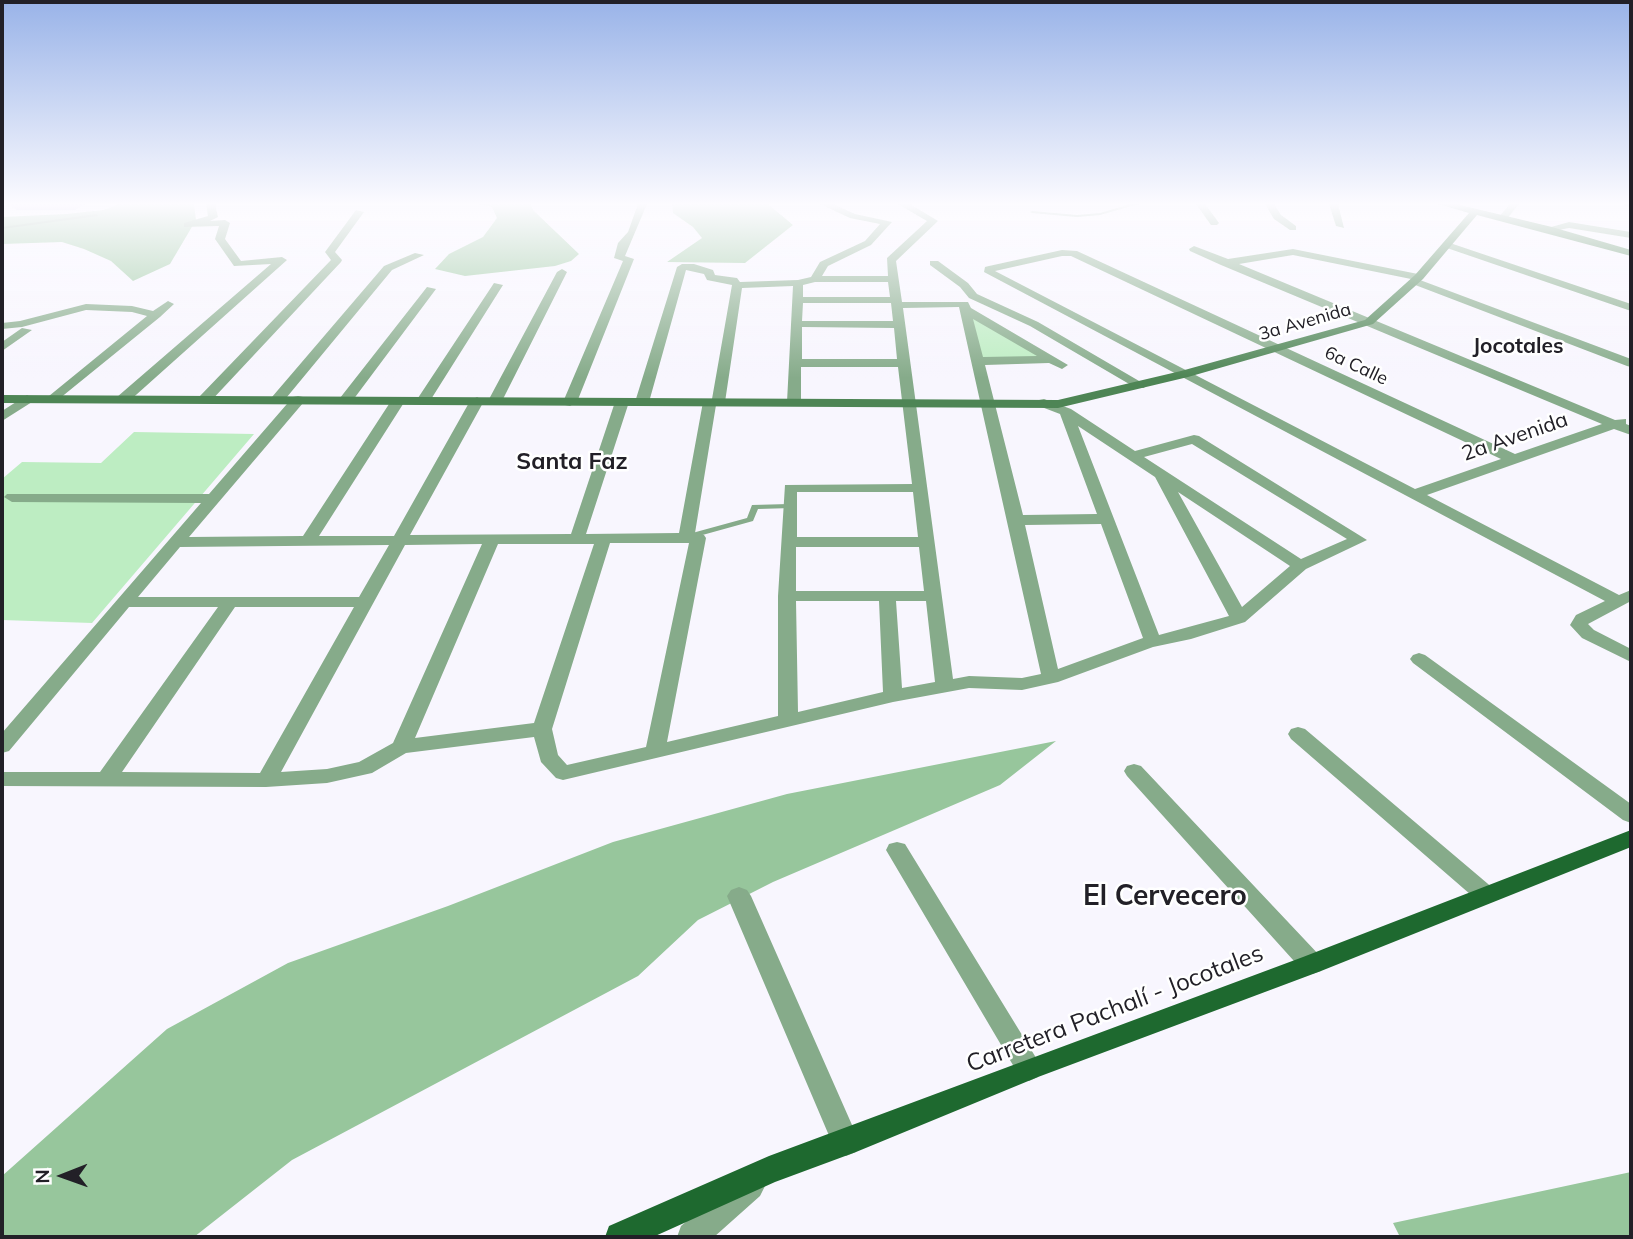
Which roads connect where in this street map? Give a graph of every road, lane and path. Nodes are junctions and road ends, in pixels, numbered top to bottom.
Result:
1 (236, 262) edge
2 (262, 262) edge
3 (280, 262) edge
4 (335, 262) edge
5 (403, 262) edge
6 (628, 262) edge
7 (829, 262) edge
8 (891, 262) edge
9 (1027, 262) edge
10 (1087, 262) edge
11 (1233, 262) edge
12 (1335, 262) edge
13 (1432, 262) edge
14 (1496, 262) edge
15 (934, 263) dead end
16 (1225, 263) joint
17 (562, 272) dead end
18 (815, 279) junction
19 (893, 279) junction
20 (1417, 279) junction
21 (798, 283) junction
22 (498, 285) dead end
23 (737, 285) junction
24 (431, 289) dead end
25 (798, 300) junction
26 (896, 302) junction
27 (168, 304) dead end
28 (1631, 308) edge
29 (964, 309) junction
30 (156, 315) junction
31 (1368, 322) junction
32 (797, 324) junction
33 (899, 325) junction
34 (2, 326) edge
35 (26, 330) dead end
36 (2, 346) edge
37 (1279, 348) junction
38 (979, 361) junction
39 (796, 363) junction
40 (904, 363) junction
41 (1631, 363) edge
42 (1184, 374) junction
43 (1140, 385) junction
44 (2, 399) edge
45 (27, 399) junction
46 (54, 399) junction
47 (122, 400) junction
48 (204, 400) junction
49 (277, 400) junction
50 (298, 400) junction
51 (345, 401) junction
52 (398, 401) junction
53 (423, 401) junction
54 (477, 401) junction
55 (495, 401) junction
56 (570, 401) junction
57 (622, 402) junction
58 (642, 402) junction
59 (714, 402) junction
60 (794, 402) junction
61 (909, 403) junction
62 (989, 403) junction
63 (1044, 403) junction
64 (1066, 412) junction
65 (2, 417) edge
66 (1631, 419) edge
67 (1616, 424) junction
68 (1631, 431) edge
69 (1132, 456) junction
70 (1515, 460) junction
71 (1160, 474) junction
72 (918, 488) junction
73 (1412, 495) junction
74 (12, 497) dead end
75 (214, 499) junction
76 (789, 506) junction
77 (1108, 519) junction
78 (1016, 520) junction
79 (686, 537) junction
80 (577, 539) junction
81 (603, 539) junction
82 (492, 540) junction
83 (308, 541) junction
84 (402, 541) junction
85 (176, 542) junction
86 (788, 542) junction
87 (926, 542) junction
88 (1300, 566) junction
89 (787, 596) junction
90 (887, 596) junction
91 (933, 596) junction
92 (1624, 598) edge
93 (231, 601) junction
94 (124, 602) junction
95 (363, 602) junction
96 (1239, 618) junction
97 (1153, 641) junction
98 (1631, 656) edge
99 (1419, 659) dead end
100 (1051, 678) junction
101 (945, 686) junction
102 (892, 696) junction
103 (788, 720) junction
104 (542, 730) junction
105 (1298, 734) dead end
106 (2, 746) edge
107 (401, 747) junction
108 (655, 751) junction
109 (1134, 771) dead end
110 (107, 778) junction
111 (2, 779) edge
112 (266, 780) junction
113 (1631, 815) edge
114 (1631, 838) edge
115 (897, 850) dead end
116 (1486, 895) junction
117 (738, 896) dead end
118 (1312, 964) junction
119 (1029, 1069) junction
120 (846, 1143) junction
121 (769, 1170) junction
122 (620, 1237) edge
123 (692, 1237) edge

1 - 2 street
3 - 47 street
4 - 48 street
5 - 49 street
6 - 56 street
7 - 18 street
8 - 19 street
9 - 42 street, 6a Calle
10 - 37 street, 6a Calle
11 - 16 street
12 - 20 street
13 - 20 street, 3a Avenida
14 - 28 street
15 - 43 street
16 - 31 street
17 - 55 street
18 - 19 street
18 - 21 street
19 - 26 street
20 - 31 street, 3a Avenida
20 - 41 street
21 - 23 street
21 - 25 street
22 - 53 street
23 - 58 street
23 - 59 street
24 - 51 street
25 - 26 street
25 - 32 street
26 - 29 street
26 - 33 street
27 - 30 street
29 - 38 street
29 - 38 street
30 - 34 street
30 - 46 street
31 - 37 street, 3a Avenida
31 - 67 street
32 - 33 street
32 - 39 street
33 - 40 street
35 - 36 street
37 - 42 street, 3a Avenida
37 - 70 street, 6a Calle
38 - 62 street
39 - 40 street
39 - 60 street
40 - 61 street
42 - 43 street, 3a Avenida
42 - 73 street
43 - 63 street, 3a Avenida
44 - 45 street, 3a Avenida
45 - 46 street, 3a Avenida
45 - 65 street
46 - 47 street, 3a Avenida
47 - 48 street, 3a Avenida
48 - 49 street, 3a Avenida
49 - 50 street, 3a Avenida
50 - 51 street, 3a Avenida
50 - 75 street
51 - 52 street, 3a Avenida
52 - 53 street, 3a Avenida
52 - 83 street
53 - 54 street, 3a Avenida
54 - 55 street, 3a Avenida
54 - 84 street
55 - 56 street, 3a Avenida
56 - 57 street, 3a Avenida
57 - 58 street, 3a Avenida
57 - 80 street
58 - 59 street, 3a Avenida
59 - 60 street, 3a Avenida
59 - 79 street
60 - 61 street, 3a Avenida
61 - 62 street, 3a Avenida
61 - 72 street
62 - 63 street, 3a Avenida
62 - 78 street
63 - 64 street
64 - 69 street
64 - 77 street
66 - 67 street, 2a Avenida
67 - 68 street
67 - 70 street, 2a Avenida
69 - 71 street
69 - 88 street
70 - 73 street, 2a Avenida
71 - 88 street
71 - 96 street
72 - 76 street
72 - 87 street
73 - 92 street
74 - 75 street
75 - 85 street
76 - 79 lane
76 - 86 street
77 - 78 street
77 - 97 street
78 - 100 street
79 - 81 street
79 - 108 street
80 - 81 street
80 - 82 street
81 - 104 street
82 - 84 street
82 - 107 street
83 - 84 street
83 - 85 street
84 - 95 street
85 - 94 street
86 - 87 street
86 - 89 street
87 - 91 street
88 - 96 street
89 - 90 street
89 - 103 street
90 - 91 street
90 - 102 street
91 - 101 street
92 - 98 street
93 - 94 street
93 - 95 street
93 - 110 street
94 - 106 street
95 - 112 street
96 - 97 street
97 - 100 street
99 - 113 street
100 - 101 street
101 - 102 street
102 - 103 street
103 - 108 street
104 - 107 street
104 - 108 street
105 - 116 street
107 - 112 street
109 - 118 street
110 - 111 street
110 - 112 street
114 - 116 main road, Carretera Pachalí - Jocotales
115 - 119 street
116 - 118 main road, Carretera Pachalí - Jocotales
117 - 120 street
118 - 119 main road, Carretera Pachalí - Jocotales
119 - 120 main road, Carretera Pachalí - Jocotales
120 - 121 main road, Carretera Pachalí - Jocotales
121 - 122 main road, Carretera Pachalí - Jocotales
121 - 123 street

